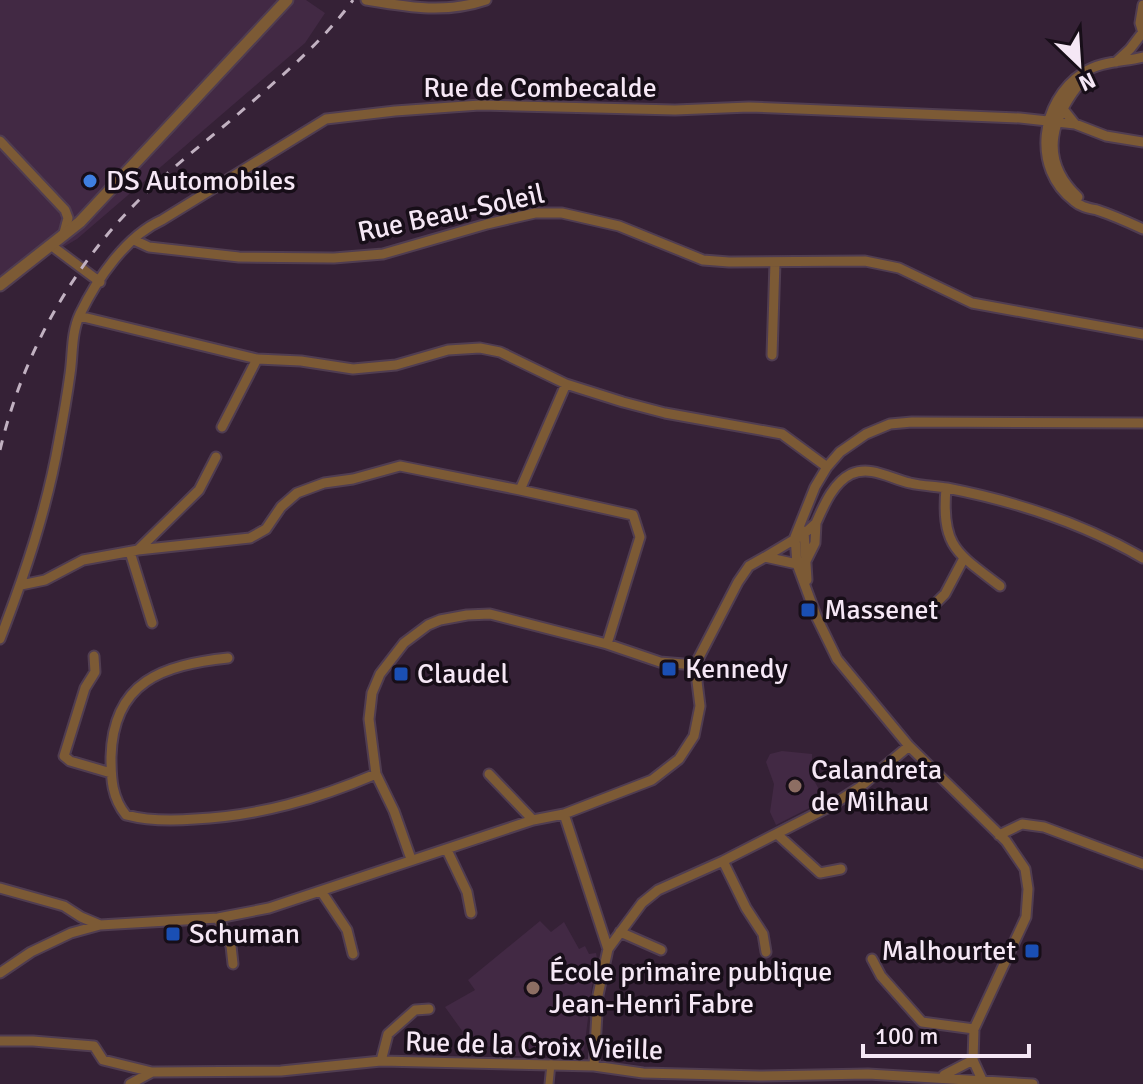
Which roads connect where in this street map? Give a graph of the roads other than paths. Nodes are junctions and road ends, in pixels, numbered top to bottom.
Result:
1 (287, 0) edge
2 (366, 0) edge
3 (486, 0) edge
4 (1143, 5) edge
5 (1143, 33) edge
6 (1143, 57) edge
7 (1116, 62) junction
8 (1099, 66) junction
9 (1063, 109) junction
10 (1053, 121) junction
11 (1075, 124) junction
12 (0, 141) edge
13 (1143, 142) edge
14 (1143, 229) edge
15 (64, 233) junction
16 (134, 240) junction
17 (52, 246) junction
18 (775, 262) junction
19 (100, 282) junction
20 (0, 285) edge
21 (79, 316) junction
22 (1143, 334) edge
23 (772, 355) dead end
24 (257, 359) junction
25 (566, 384) junction
26 (1143, 423) edge
27 (222, 427) dead end
28 (216, 457) dead end
29 (827, 467) junction
30 (946, 488) junction
31 (520, 490) junction
32 (816, 523) junction
33 (800, 535) junction
34 (134, 551) junction
35 (765, 557) junction
36 (964, 558) junction
37 (1143, 558) edge
38 (801, 562) junction
39 (21, 585) junction
40 (1000, 586) dead end
41 (930, 609) dead end
42 (152, 623) dead end
43 (0, 639) edge
44 (607, 644) junction
45 (94, 656) dead end
46 (228, 658) dead end
47 (695, 665) junction
48 (909, 746) junction
49 (111, 773) junction
50 (376, 774) junction
51 (489, 774) dead end
52 (564, 814) junction
53 (533, 820) junction
54 (777, 834) junction
55 (999, 835) junction
56 (447, 850) junction
57 (411, 859) junction
58 (723, 861) junction
59 (1143, 864) edge
60 (841, 869) dead end
61 (0, 888) edge
62 (321, 891) junction
63 (471, 913) dead end
64 (218, 918) junction
65 (100, 925) junction
66 (620, 932) junction
67 (608, 949) junction
68 (661, 950) dead end
69 (766, 952) dead end
70 (353, 954) dead end
71 (872, 959) dead end
72 (233, 964) dead end
73 (0, 973) edge
74 (429, 1009) dead end
75 (974, 1029) junction
76 (0, 1041) edge
77 (381, 1061) junction
78 (974, 1063) junction
79 (551, 1064) junction
80 (594, 1066) junction
81 (152, 1072) junction
82 (940, 1076) junction
83 (983, 1082) edge
84 (130, 1084) edge
85 (549, 1084) edge
86 (1026, 1084) edge
87 (1033, 1084) edge

1 - 15 street
2 - 3 street
4 - 5 street
5 - 7 street
6 - 7 street
7 - 8 street
8 - 9 street
8 - 10 street
9 - 10 street
9 - 11 street
10 - 11 street, Rue de Combecalde
10 - 14 street
10 - 16 street, Rue de Combecalde
11 - 13 street, Rue de Combecalde
12 - 15 street
15 - 17 street
16 - 18 street, Rue Beau-Soleil
16 - 19 street, Rue de Combecalde
17 - 19 street
17 - 20 street
18 - 22 street, Rue Beau-Soleil
18 - 23 street
19 - 21 street, Rue de Combecalde
21 - 24 street
21 - 39 street, Rue de Combecalde
24 - 25 street
24 - 27 street
25 - 29 street
25 - 31 street
26 - 29 street
28 - 34 street
29 - 33 street
30 - 32 street
30 - 36 street
30 - 37 street
31 - 34 street
31 - 44 street
32 - 33 street
32 - 38 street
33 - 35 street
33 - 38 street
34 - 39 street
34 - 42 street
35 - 38 street
35 - 47 street
36 - 40 street
36 - 41 street
38 - 48 street
39 - 43 street, Rue de Combecalde
44 - 47 street
44 - 50 street
45 - 49 street
46 - 49 street
47 - 52 street
48 - 54 street
48 - 55 street
49 - 50 street
50 - 57 street
51 - 53 street
52 - 53 street
52 - 67 street
53 - 56 street
54 - 58 street
54 - 60 street
55 - 59 street
55 - 75 street
56 - 57 street
56 - 63 street
57 - 62 street
58 - 66 street
58 - 69 street
61 - 65 street
62 - 64 street
62 - 70 street
64 - 65 street
64 - 72 street
65 - 73 street
66 - 67 street
66 - 68 street
67 - 80 street
71 - 75 street
74 - 77 street
75 - 78 street
76 - 81 street
77 - 79 street, Rue de la Croix Vieille
77 - 81 street, Rue de la Croix Vieille
78 - 82 street, Rue de la Croix Vieille
78 - 83 street
79 - 80 street, Rue de la Croix Vieille
79 - 85 street
80 - 82 street, Rue de la Croix Vieille
81 - 84 street, Rue de la Croix Vieille
82 - 83 street, Rue de la Croix Vieille
83 - 86 street, Rue de la Croix Vieille
86 - 87 street, Rue de la Croix Vieille

